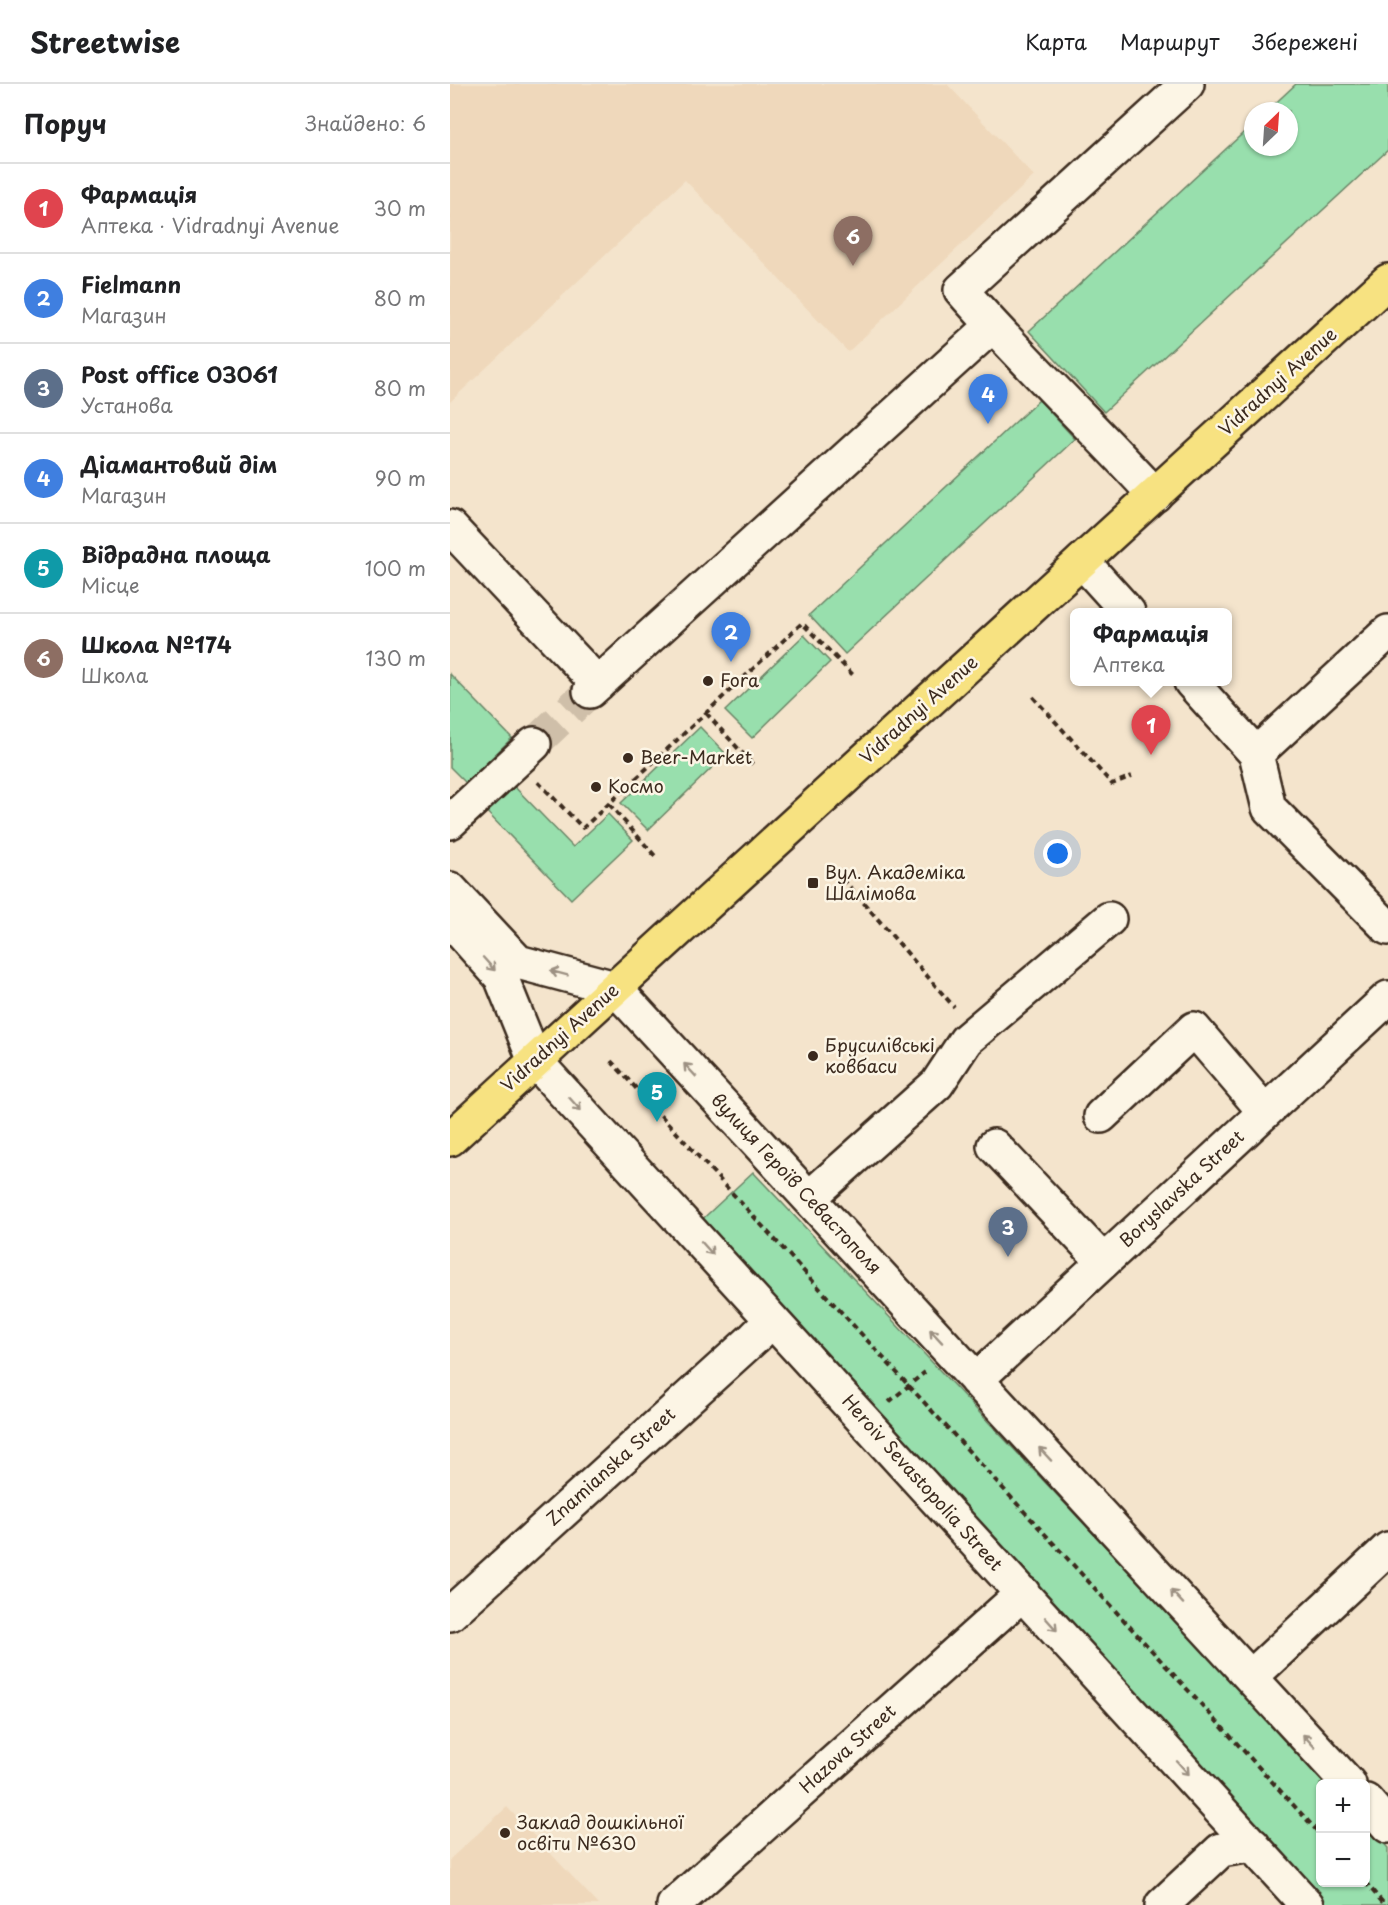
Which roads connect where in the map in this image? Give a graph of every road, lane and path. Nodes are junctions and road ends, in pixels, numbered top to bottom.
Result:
1 (1186, 84) edge
2 (1388, 281) edge
3 (992, 326) junction
4 (1155, 495) junction
5 (450, 527) edge
6 (1082, 561) junction
7 (1124, 608) edge
8 (1388, 632) edge
9 (854, 676) dead end
10 (1195, 686) edge
11 (1033, 697) dead end
12 (706, 713) junction
13 (526, 752) joint
14 (1256, 754) junction
15 (755, 767) dead end
16 (1132, 776) dead end
17 (609, 804) junction
18 (450, 822) edge
19 (656, 857) dead end
20 (836, 871) dead end
21 (450, 889) edge
22 (1109, 919) dead end
23 (450, 920) edge
24 (1388, 928) edge
25 (615, 988) junction
26 (1388, 998) edge
27 (976, 1033) junction
28 (536, 1061) junction
29 (611, 1061) dead end
30 (1265, 1112) junction
31 (1101, 1116) dead end
32 (450, 1139) edge
33 (993, 1146) dead end
34 (809, 1198) junction
35 (1103, 1261) junction
36 (772, 1320) junction
37 (950, 1351) junction
38 (976, 1380) junction
39 (909, 1385) junction
40 (866, 1422) junction
41 (1388, 1549) edge
42 (1023, 1593) junction
43 (450, 1614) edge
44 (1251, 1677) junction
45 (1344, 1779) edge
46 (1370, 1806) edge
47 (1388, 1826) edge
48 (1319, 1833) edge
49 (1253, 1845) junction
50 (1369, 1887) edge
51 (674, 1905) edge
52 (1162, 1905) edge
53 (1307, 1905) edge
54 (1385, 1905) edge

1 - 3 street
2 - 4 main road, Vidradnyi Avenue
3 - 4 street
3 - 5 street
4 - 6 main road, Vidradnyi Avenue
6 - 7 street
6 - 25 main road, Vidradnyi Avenue
8 - 14 street
9 - 12 path
10 - 14 street
11 - 16 path
12 - 15 path
12 - 17 path
13 - 17 path
13 - 18 street
14 - 24 street
17 - 19 path
20 - 27 path
25 -> 21 street
22 - 27 street
23 -> 28 street, Heroiv Sevastopolia Street
25 - 28 main road, Vidradnyi Avenue
34 -> 25 street, вулиця Героїв Севастополя
26 - 30 street, Boryslavska Street
27 - 34 street
28 - 32 main road, Vidradnyi Avenue
28 -> 36 street, Heroiv Sevastopolia Street
29 - 39 path
30 - 31 street
30 - 35 street, Boryslavska Street
33 - 35 street
37 -> 34 street, вулиця Героїв Севастополя
35 - 38 street, Boryslavska Street
36 - 40 street, Heroiv Sevastopolia Street
36 - 43 street, Znamianska Street
37 - 38 street, вулиця Героїв Севастополя
37 - 39 path
44 -> 38 street
39 - 40 path
39 - 48 path
40 - 42 street, Heroiv Sevastopolia Street
41 - 44 street
42 -> 49 street, Heroiv Sevastopolia Street
42 - 51 street, Hazova Street
45 -> 44 street
46 - 47 street
49 - 52 street
49 - 53 street, Heroiv Sevastopolia Street
50 - 54 path

